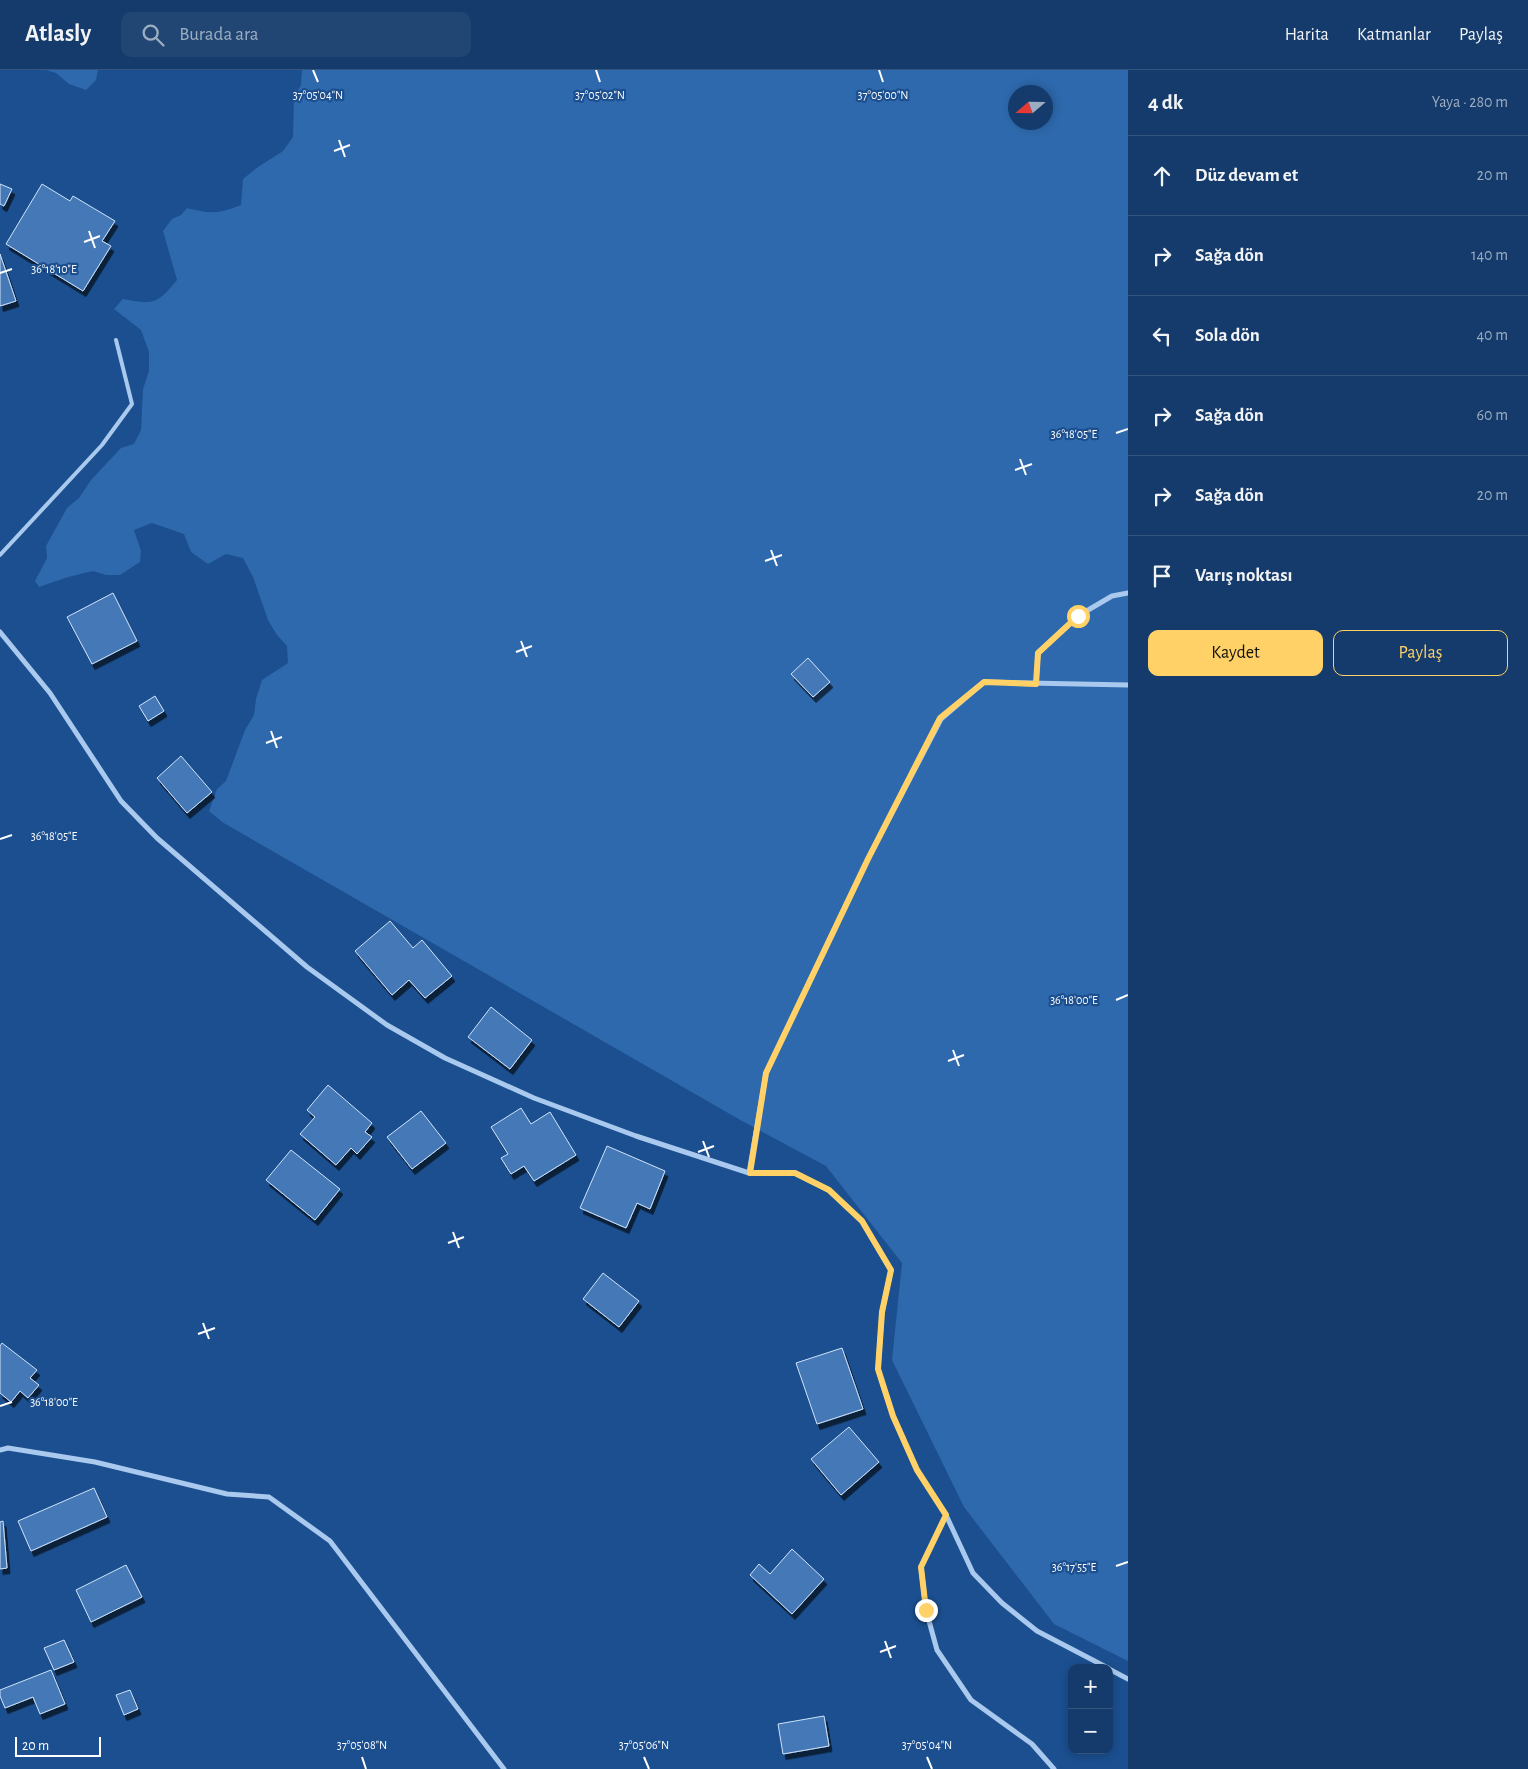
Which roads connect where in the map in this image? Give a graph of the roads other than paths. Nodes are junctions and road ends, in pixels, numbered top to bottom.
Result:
1 (116, 340) dead end
2 (0, 555) edge
3 (1128, 593) edge
4 (0, 632) edge
5 (1036, 684) junction
6 (1128, 685) edge
7 (750, 1173) junction
8 (0, 1450) edge
9 (946, 1515) junction
10 (1100, 1664) edge
11 (1113, 1671) edge
12 (1128, 1679) edge
13 (504, 1769) edge
14 (1054, 1769) edge

1 - 2 lane
3 - 5 street
4 - 7 street
5 - 6 street
5 - 7 street
7 - 9 street
8 - 13 street
9 - 10 street
9 - 14 street
11 - 12 street

